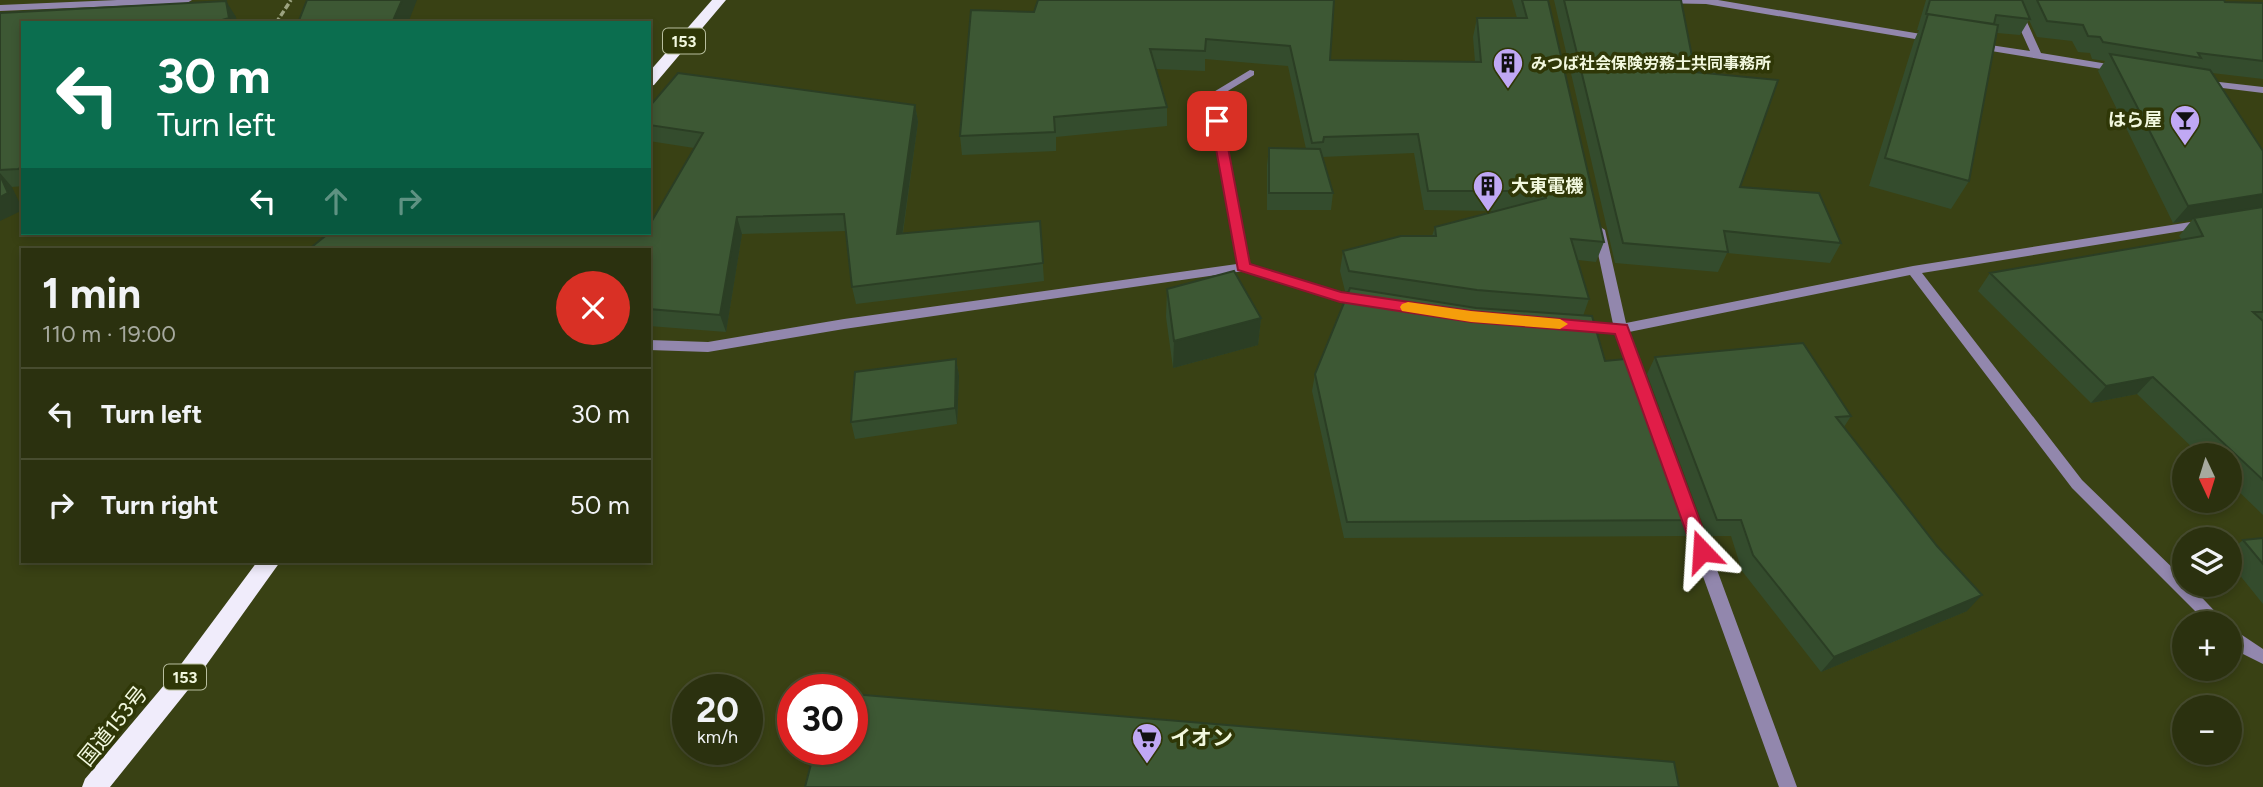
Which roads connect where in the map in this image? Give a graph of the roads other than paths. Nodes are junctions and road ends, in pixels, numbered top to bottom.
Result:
1 (187, 0) edge
2 (719, 0) edge
3 (1654, 0) edge
4 (2012, 0) edge
5 (1706, 1) edge
6 (0, 8) edge
7 (1946, 41) edge
8 (1959, 43) edge
9 (2037, 56) junction
10 (1250, 72) edge
11 (2133, 72) edge
12 (651, 80) edge
13 (2188, 80) edge
14 (2263, 90) edge
15 (1594, 211) edge
16 (2223, 221) edge
17 (1244, 267) junction
18 (1913, 270) junction
19 (1380, 303) edge
20 (1567, 325) edge
21 (1621, 329) junction
22 (651, 345) edge
23 (1645, 393) edge
24 (1682, 496) edge
25 (268, 563) edge
26 (2206, 611) edge
27 (2242, 646) edge
28 (2263, 657) edge
29 (94, 787) edge
30 (1788, 787) edge

1 - 6 street
2 - 12 highway, 153
3 - 5 street
4 - 9 street
5 - 7 street
8 - 9 street
9 - 11 street
10 - 17 street
13 - 14 street
15 - 21 street
16 - 18 street
17 - 19 street
17 - 22 street
18 - 21 street
18 - 26 street
20 - 21 street
21 - 23 street
24 - 30 street
25 - 29 highway, 国道153号 / 153
27 - 28 street

